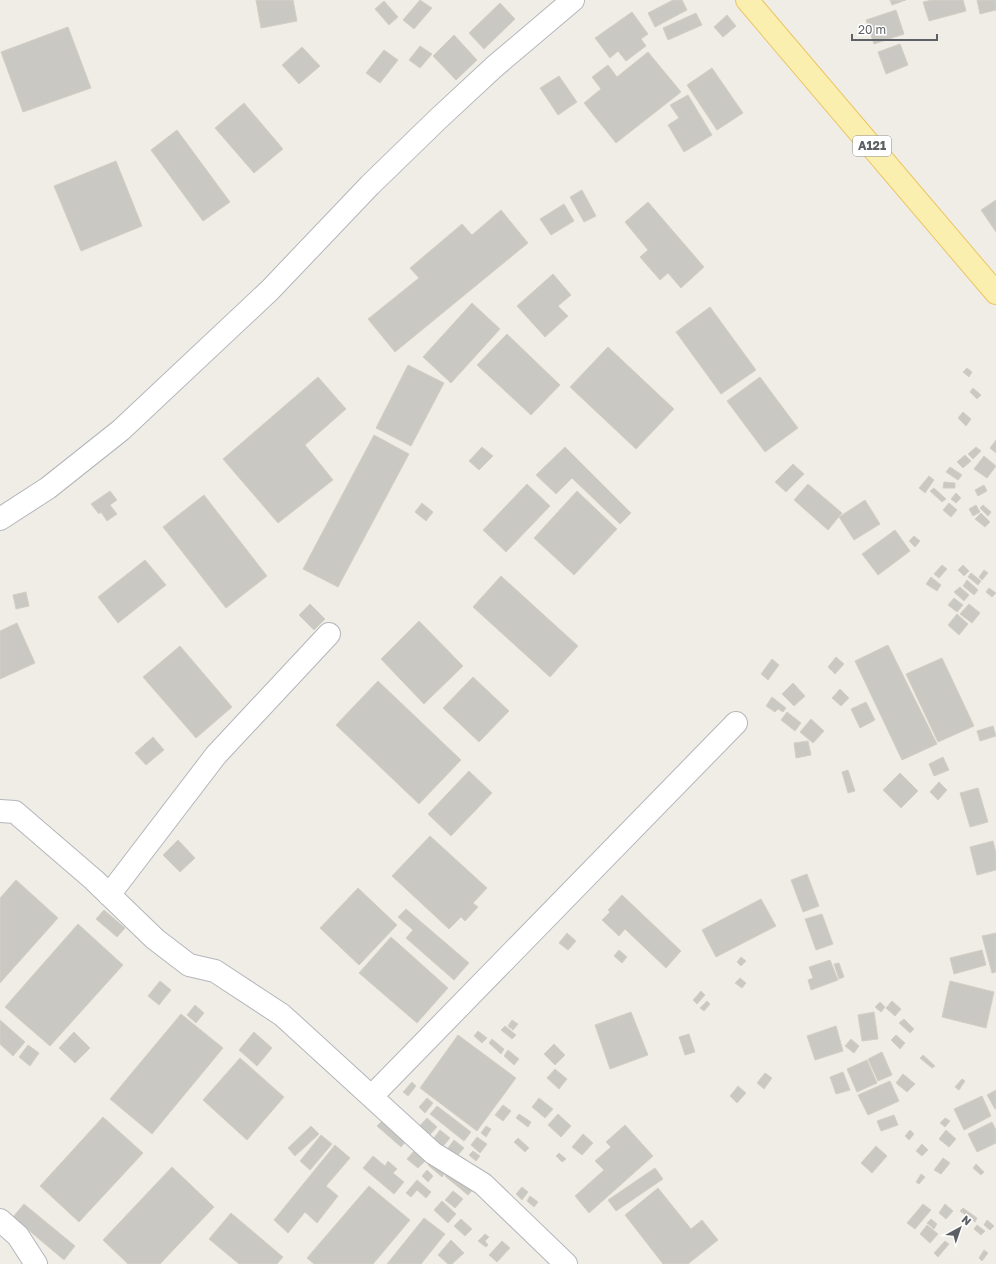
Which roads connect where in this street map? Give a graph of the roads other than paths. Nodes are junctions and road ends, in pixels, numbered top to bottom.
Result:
1 (573, 0) edge
2 (747, 0) edge
3 (996, 293) edge
4 (0, 519) edge
5 (329, 634) dead end
6 (736, 723) dead end
7 (0, 811) edge
8 (109, 895) junction
9 (372, 1096) junction
10 (0, 1220) edge
11 (36, 1264) edge
12 (566, 1264) edge

1 - 4 street
2 - 3 main road, A121
5 - 8 street
6 - 9 street
7 - 8 street
8 - 9 street
9 - 12 street
10 - 11 street

